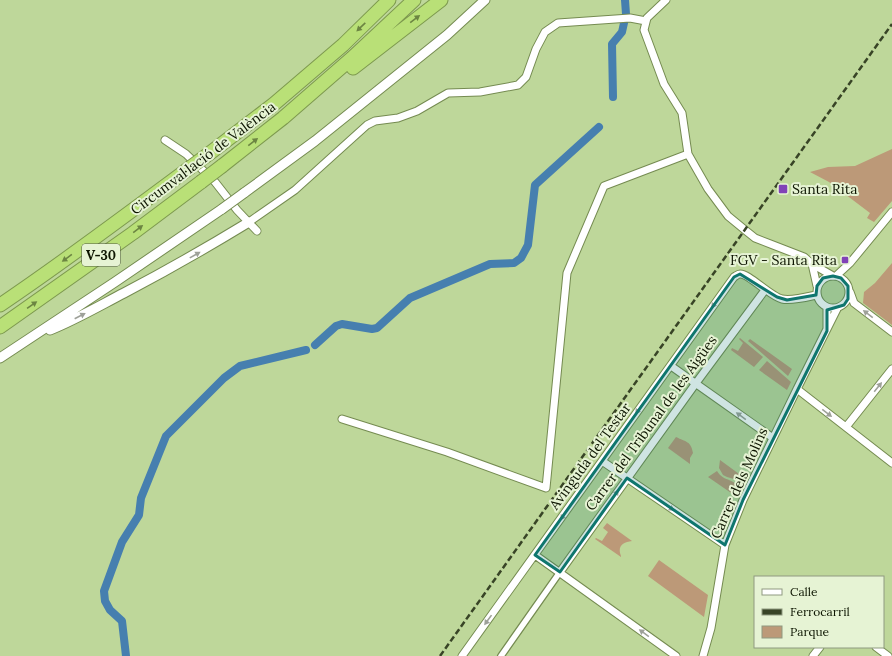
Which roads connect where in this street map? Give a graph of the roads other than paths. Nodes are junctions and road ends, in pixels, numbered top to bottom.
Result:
1 (390, 0) edge
2 (414, 0) edge
3 (441, 0) edge
4 (485, 0) edge
5 (666, 0) edge
6 (646, 20) junction
7 (283, 118) junction
8 (165, 140) dead end
9 (688, 154) junction
10 (892, 212) edge
11 (249, 222) junction
12 (257, 231) dead end
13 (850, 263) junction
14 (812, 264) junction
15 (834, 276) junction
16 (845, 281) junction
17 (817, 286) junction
18 (765, 290) junction
19 (850, 291) junction
20 (816, 295) junction
21 (0, 305) edge
22 (827, 308) junction
23 (837, 309) junction
24 (0, 327) edge
25 (827, 331) junction
26 (892, 332) edge
27 (32, 337) junction
28 (0, 358) edge
29 (671, 366) junction
30 (892, 369) edge
31 (696, 383) junction
32 (797, 389) junction
33 (342, 419) dead end
34 (846, 427) junction
35 (773, 438) junction
36 (891, 460) edge
37 (602, 461) junction
38 (627, 478) junction
39 (725, 545) junction
40 (535, 555) junction
41 (560, 572) junction
42 (819, 648) edge
43 (877, 648) edge
44 (462, 656) edge
45 (501, 656) edge
46 (676, 656) edge
47 (702, 656) edge
48 (813, 656) edge
49 (888, 656) edge

1 -> 21 highway, Circumval·lació de València / V-30, bridge
2 - 7 highway, Circumval·lació de València / V-30
7 -> 3 highway
4 - 27 street, bridge
5 - 6 street
6 - 9 street
6 - 11 street
24 -> 7 highway, Circumval·lació de València / V-30, bridge
8 - 11 street
9 - 14 street
9 - 33 street
10 - 13 street
11 - 12 street
27 -> 11 street
13 - 15 street
13 - 16 street
14 - 15 street
14 - 17 street
15 - 16 street
15 - 17 street
16 - 19 street
17 - 20 street
18 - 20 street
18 -> 29 street, Avinguda del Testar
18 - 31 street, Carrer del Tribunal de les Aigües
19 - 23 street
26 -> 19 street
20 - 22 street
22 - 23 street
22 - 25 street, Carrer dels Molins
23 - 25 street, Carrer dels Molins
25 - 32 street, Carrer dels Molins
27 - 28 street
29 - 31 street
29 -> 37 street, Avinguda del Testar
34 -> 30 street
35 -> 31 street
31 - 38 street, Carrer del Tribunal de les Aigües
32 -> 34 street
32 - 35 street, Carrer dels Molins
34 - 36 street
35 - 39 street, Carrer dels Molins
37 - 38 street
37 -> 40 street, Avinguda del Testar
38 -> 39 street
41 -> 38 street, Carrer del Tribunal de les Aigües
39 - 47 street, Carrer dels Molins
40 - 41 street
40 -> 44 street, Avinguda del Testar
41 - 45 street
46 -> 41 street
42 - 48 street
43 - 49 street

